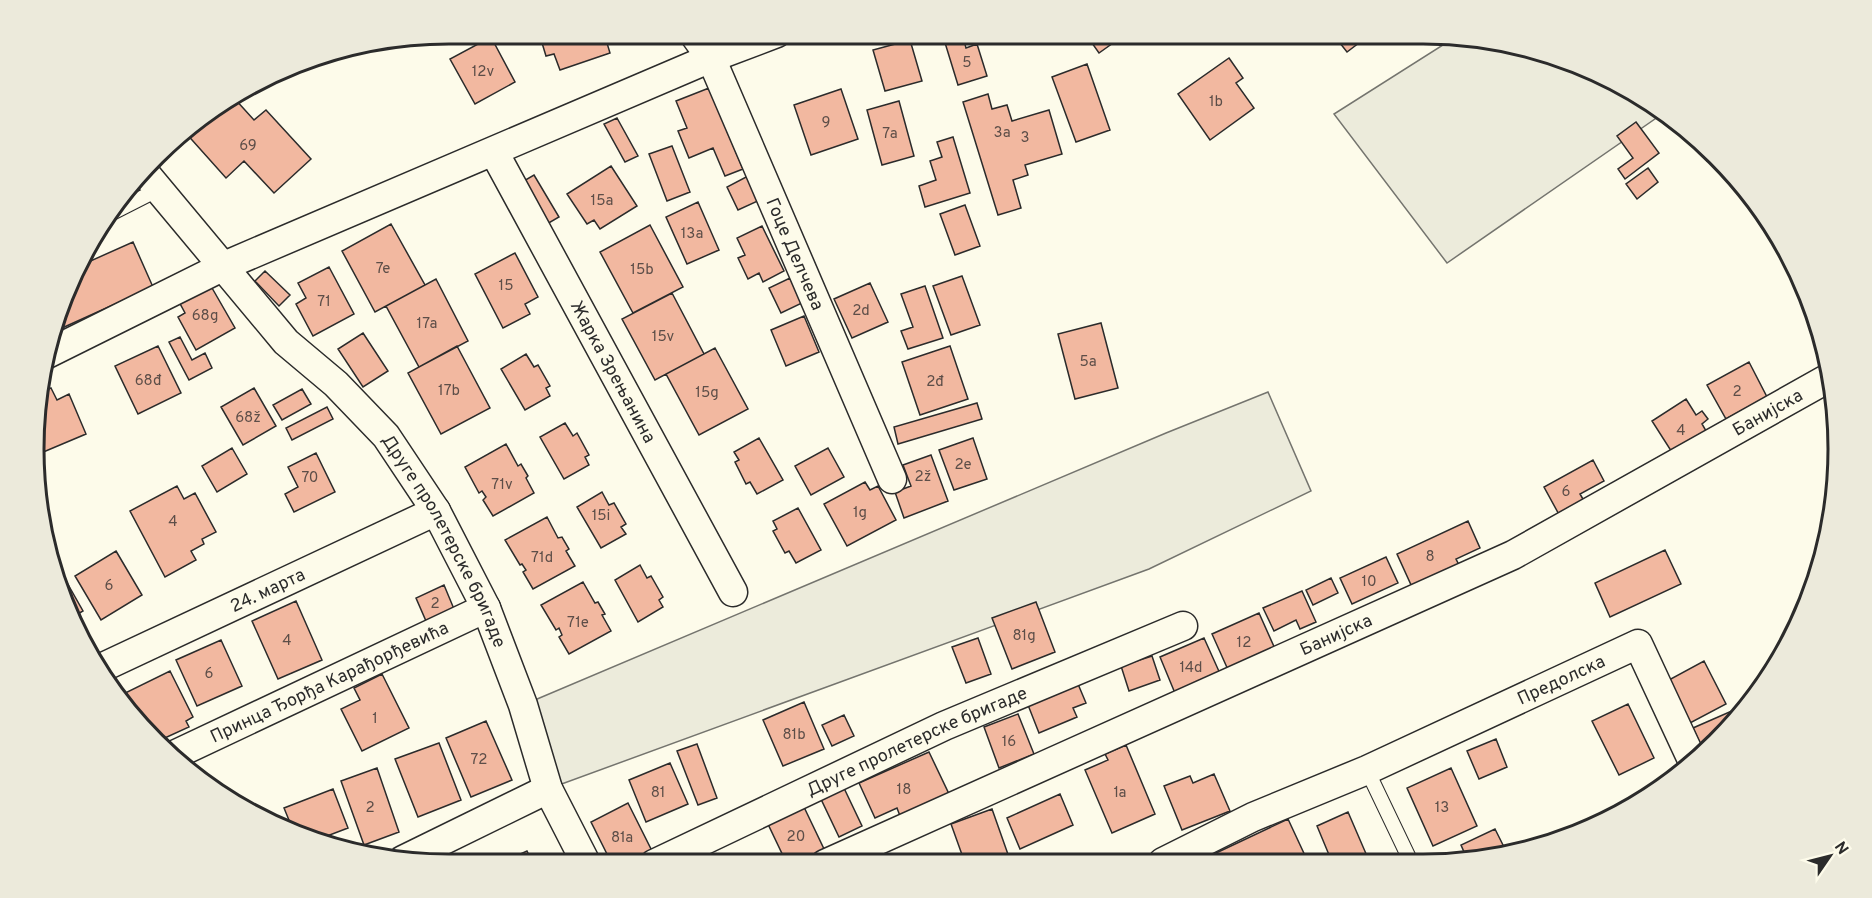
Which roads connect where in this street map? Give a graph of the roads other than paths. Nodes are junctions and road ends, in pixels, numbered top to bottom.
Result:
1 (701, 44) edge
2 (748, 44) edge
3 (711, 58) junction
4 (494, 152) junction
5 (152, 181) edge
6 (132, 196) edge
7 (224, 266) junction
8 (56, 350) edge
9 (1823, 381) edge
10 (892, 478) dead end
11 (436, 512) junction
12 (733, 592) dead end
13 (486, 608) junction
14 (1183, 626) dead end
15 (107, 665) edge
16 (180, 752) edge
17 (1689, 754) edge
18 (1367, 770) junction
19 (548, 789) junction
20 (417, 853) edge
21 (582, 854) edge
22 (675, 854) edge
23 (847, 854) edge
24 (1184, 854) edge
25 (1407, 854) edge

1 - 3 street, Гоце Делчева
2 - 3 street
3 - 4 street
3 - 10 street, Гоце Делчева
4 - 7 street
4 - 12 street, Жарка Зрењанина
5 - 6 lane, Друге пролетерске бригаде
5 - 7 street, Друге пролетерске бригаде
7 - 8 street
7 - 11 street, Друге пролетерске бригаде
9 - 23 street, Банијска
11 - 13 street, Друге пролетерске бригаде
11 - 15 street, 24. марта
13 - 16 street, Принца Ђорђа Карађорђевића
13 - 19 street, Друге пролетерске бригаде
14 - 22 street, Друге пролетерске бригаде
17 - 18 street, Предолска
18 - 24 street, Предолска
18 - 25 lane
19 - 20 street
19 - 21 street, Друге пролетерске бригаде

